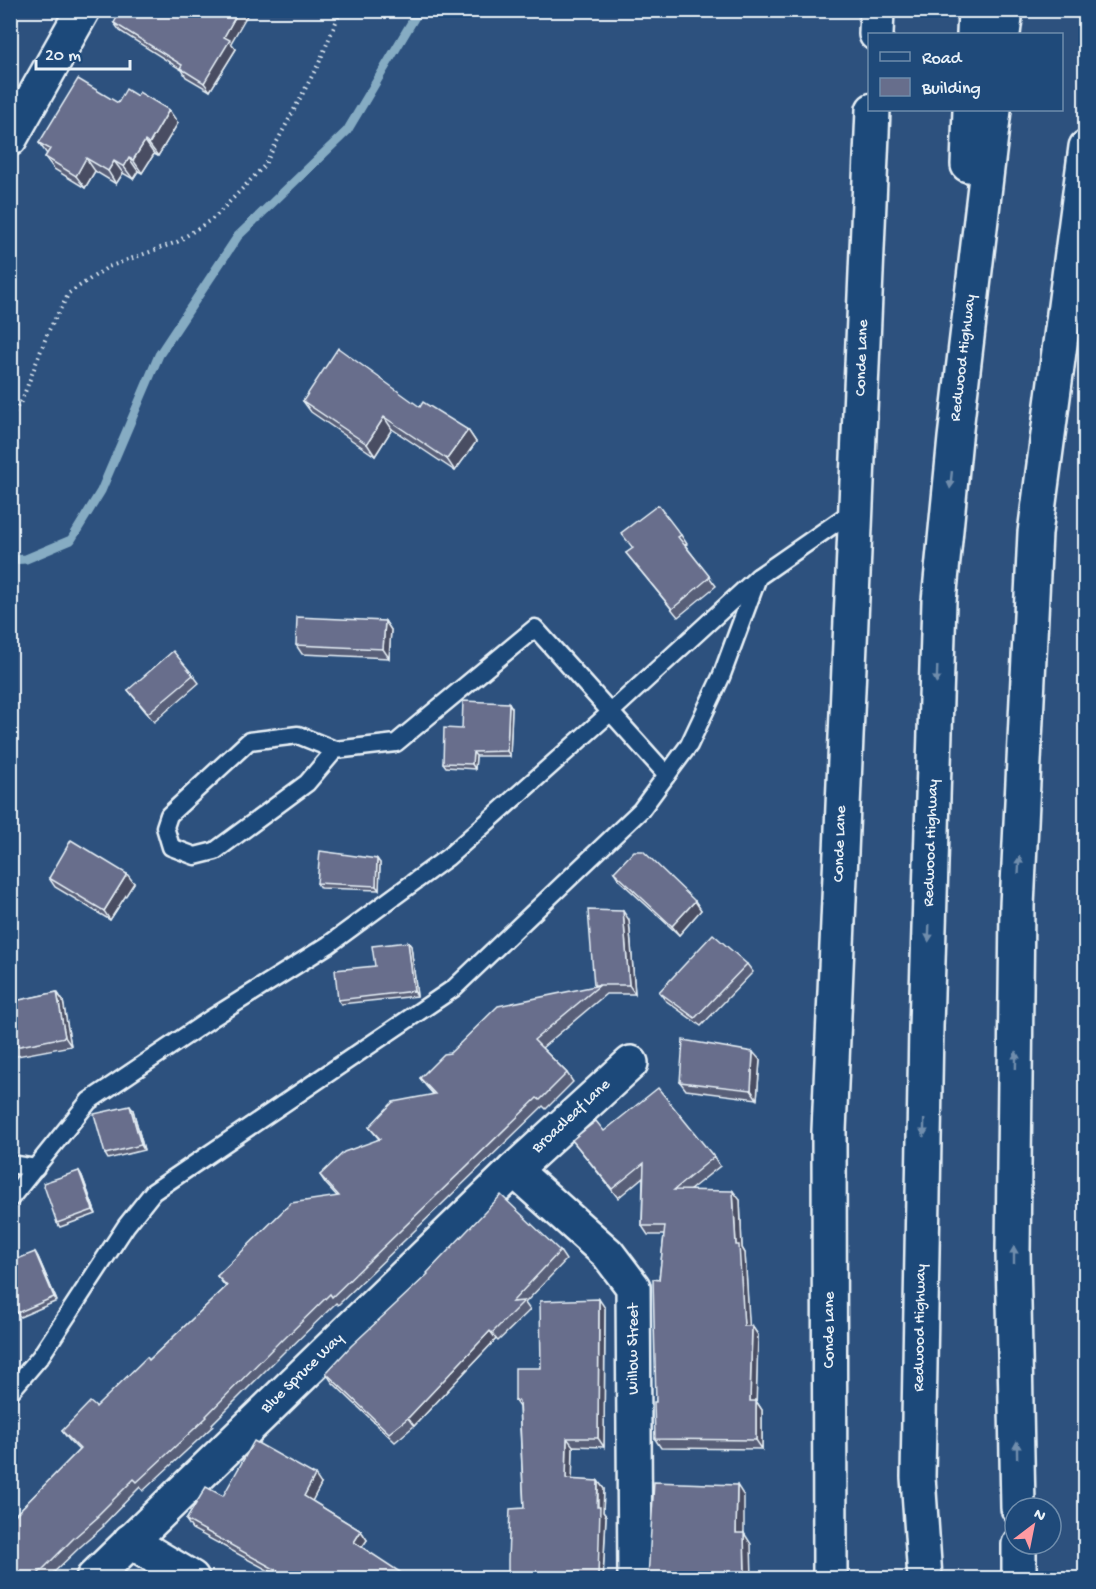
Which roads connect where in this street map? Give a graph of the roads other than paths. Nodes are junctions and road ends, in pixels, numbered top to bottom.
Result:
1 (83, 10) edge
2 (877, 10) edge
3 (975, 10) edge
4 (1006, 10) edge
5 (876, 33) edge
6 (974, 33) edge
7 (1003, 33) edge
8 (873, 111) edge
9 (970, 111) edge
10 (994, 111) edge
11 (10, 139) edge
12 (1086, 147) edge
13 (1086, 260) edge
14 (1048, 437) junction
15 (955, 438) junction
16 (857, 509) junction
17 (758, 577) junction
18 (612, 711) junction
19 (335, 750) junction
20 (667, 775) junction
21 (631, 1063) dead end
22 (10, 1164) edge
23 (36, 1168) junction
24 (514, 1170) junction
25 (10, 1200) edge
26 (10, 1392) edge
27 (1018, 1496) edge
28 (130, 1541) junction
29 (1019, 1556) edge
30 (93, 1578) edge
31 (192, 1578) edge
32 (635, 1578) edge
33 (830, 1578) edge
34 (925, 1578) edge
35 (1019, 1578) edge

1 - 11 main road
2 - 5 main road
3 - 6 main road
4 - 7 main road
8 - 16 main road, Conde Lane
9 - 15 main road
10 - 15 main road, Redwood Highway
12 - 14 main road
13 - 14 main road
27 -> 14 main road
15 -> 34 main road, Redwood Highway
16 - 17 lane
16 - 33 main road, Conde Lane
17 - 18 lane
17 - 20 lane
18 - 19 lane
18 - 20 lane
18 - 23 lane
19 - 19 lane
20 - 26 lane
21 - 24 main road, Broadleaf Lane
22 - 23 lane
23 - 25 lane
24 - 28 main road, Blue Spruce Way
24 - 32 main road, Willow Street
28 - 30 main road, Blue Spruce Way
28 - 31 main road
29 - 35 main road

